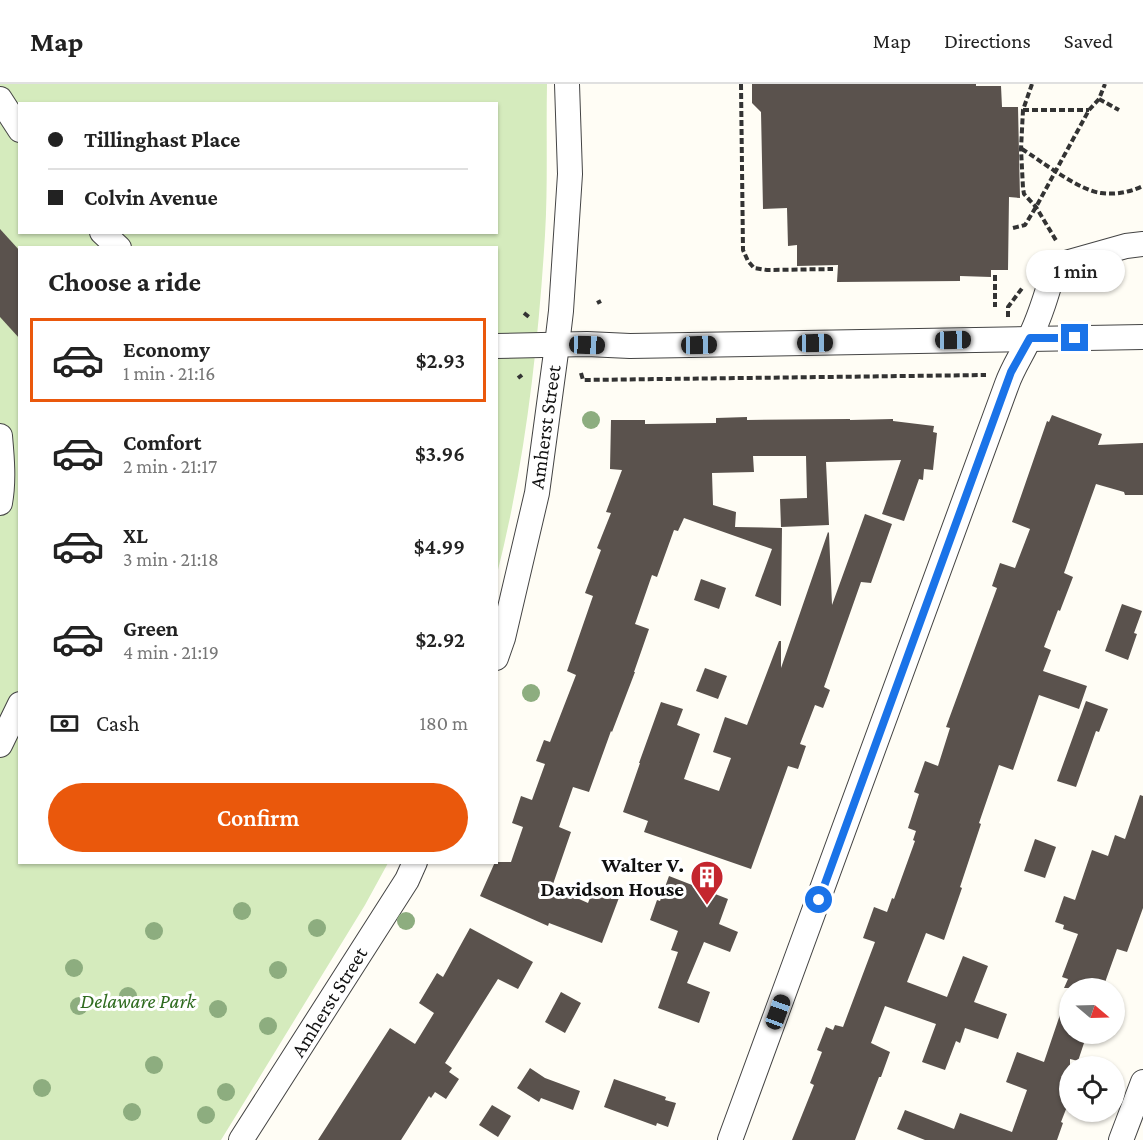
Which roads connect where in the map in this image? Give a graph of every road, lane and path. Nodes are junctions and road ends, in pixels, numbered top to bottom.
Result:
1 (567, 84) edge
2 (741, 84) edge
3 (1032, 84) edge
4 (1105, 84) edge
5 (0, 99) edge
6 (1099, 99) junction
7 (1023, 110) junction
8 (1089, 110) junction
9 (1119, 110) dead end
10 (18, 127) edge
11 (1021, 149) junction
12 (1056, 171) junction
13 (1143, 186) edge
14 (1036, 207) junction
15 (1013, 228) dead end
16 (104, 234) edge
17 (1058, 243) dead end
18 (1143, 244) edge
19 (117, 246) edge
20 (833, 269) dead end
21 (995, 275) dead end
22 (995, 307) dead end
23 (1008, 307) dead end
24 (524, 313) dead end
25 (529, 317) dead end
26 (1008, 317) dead end
27 (1143, 337) edge
28 (1030, 338) junction
29 (557, 345) junction
30 (498, 346) edge
31 (581, 373) dead end
32 (986, 375) dead end
33 (0, 436) edge
34 (0, 503) edge
35 (498, 652) edge
36 (18, 708) edge
37 (0, 745) edge
38 (414, 864) edge
39 (1143, 1082) edge
40 (241, 1140) edge
41 (730, 1140) edge
42 (1121, 1140) edge

1 - 29 street, Amherst Street
2 - 20 path
3 - 7 path
4 - 6 path
5 - 10 street
6 - 8 path
6 - 9 path
7 - 8 path
7 - 11 path
8 - 12 path
11 - 12 path
11 - 14 path
12 - 13 path
12 - 14 path
14 - 15 path
14 - 17 path
16 - 19 street
18 - 28 street
21 - 22 path
23 - 26 path
24 - 25 path
27 - 28 street
28 - 29 street
28 - 41 street
29 - 30 street
29 - 35 street, Amherst Street
31 - 32 path
33 - 34 street
36 - 37 street
38 - 40 street, Amherst Street
39 - 42 street

